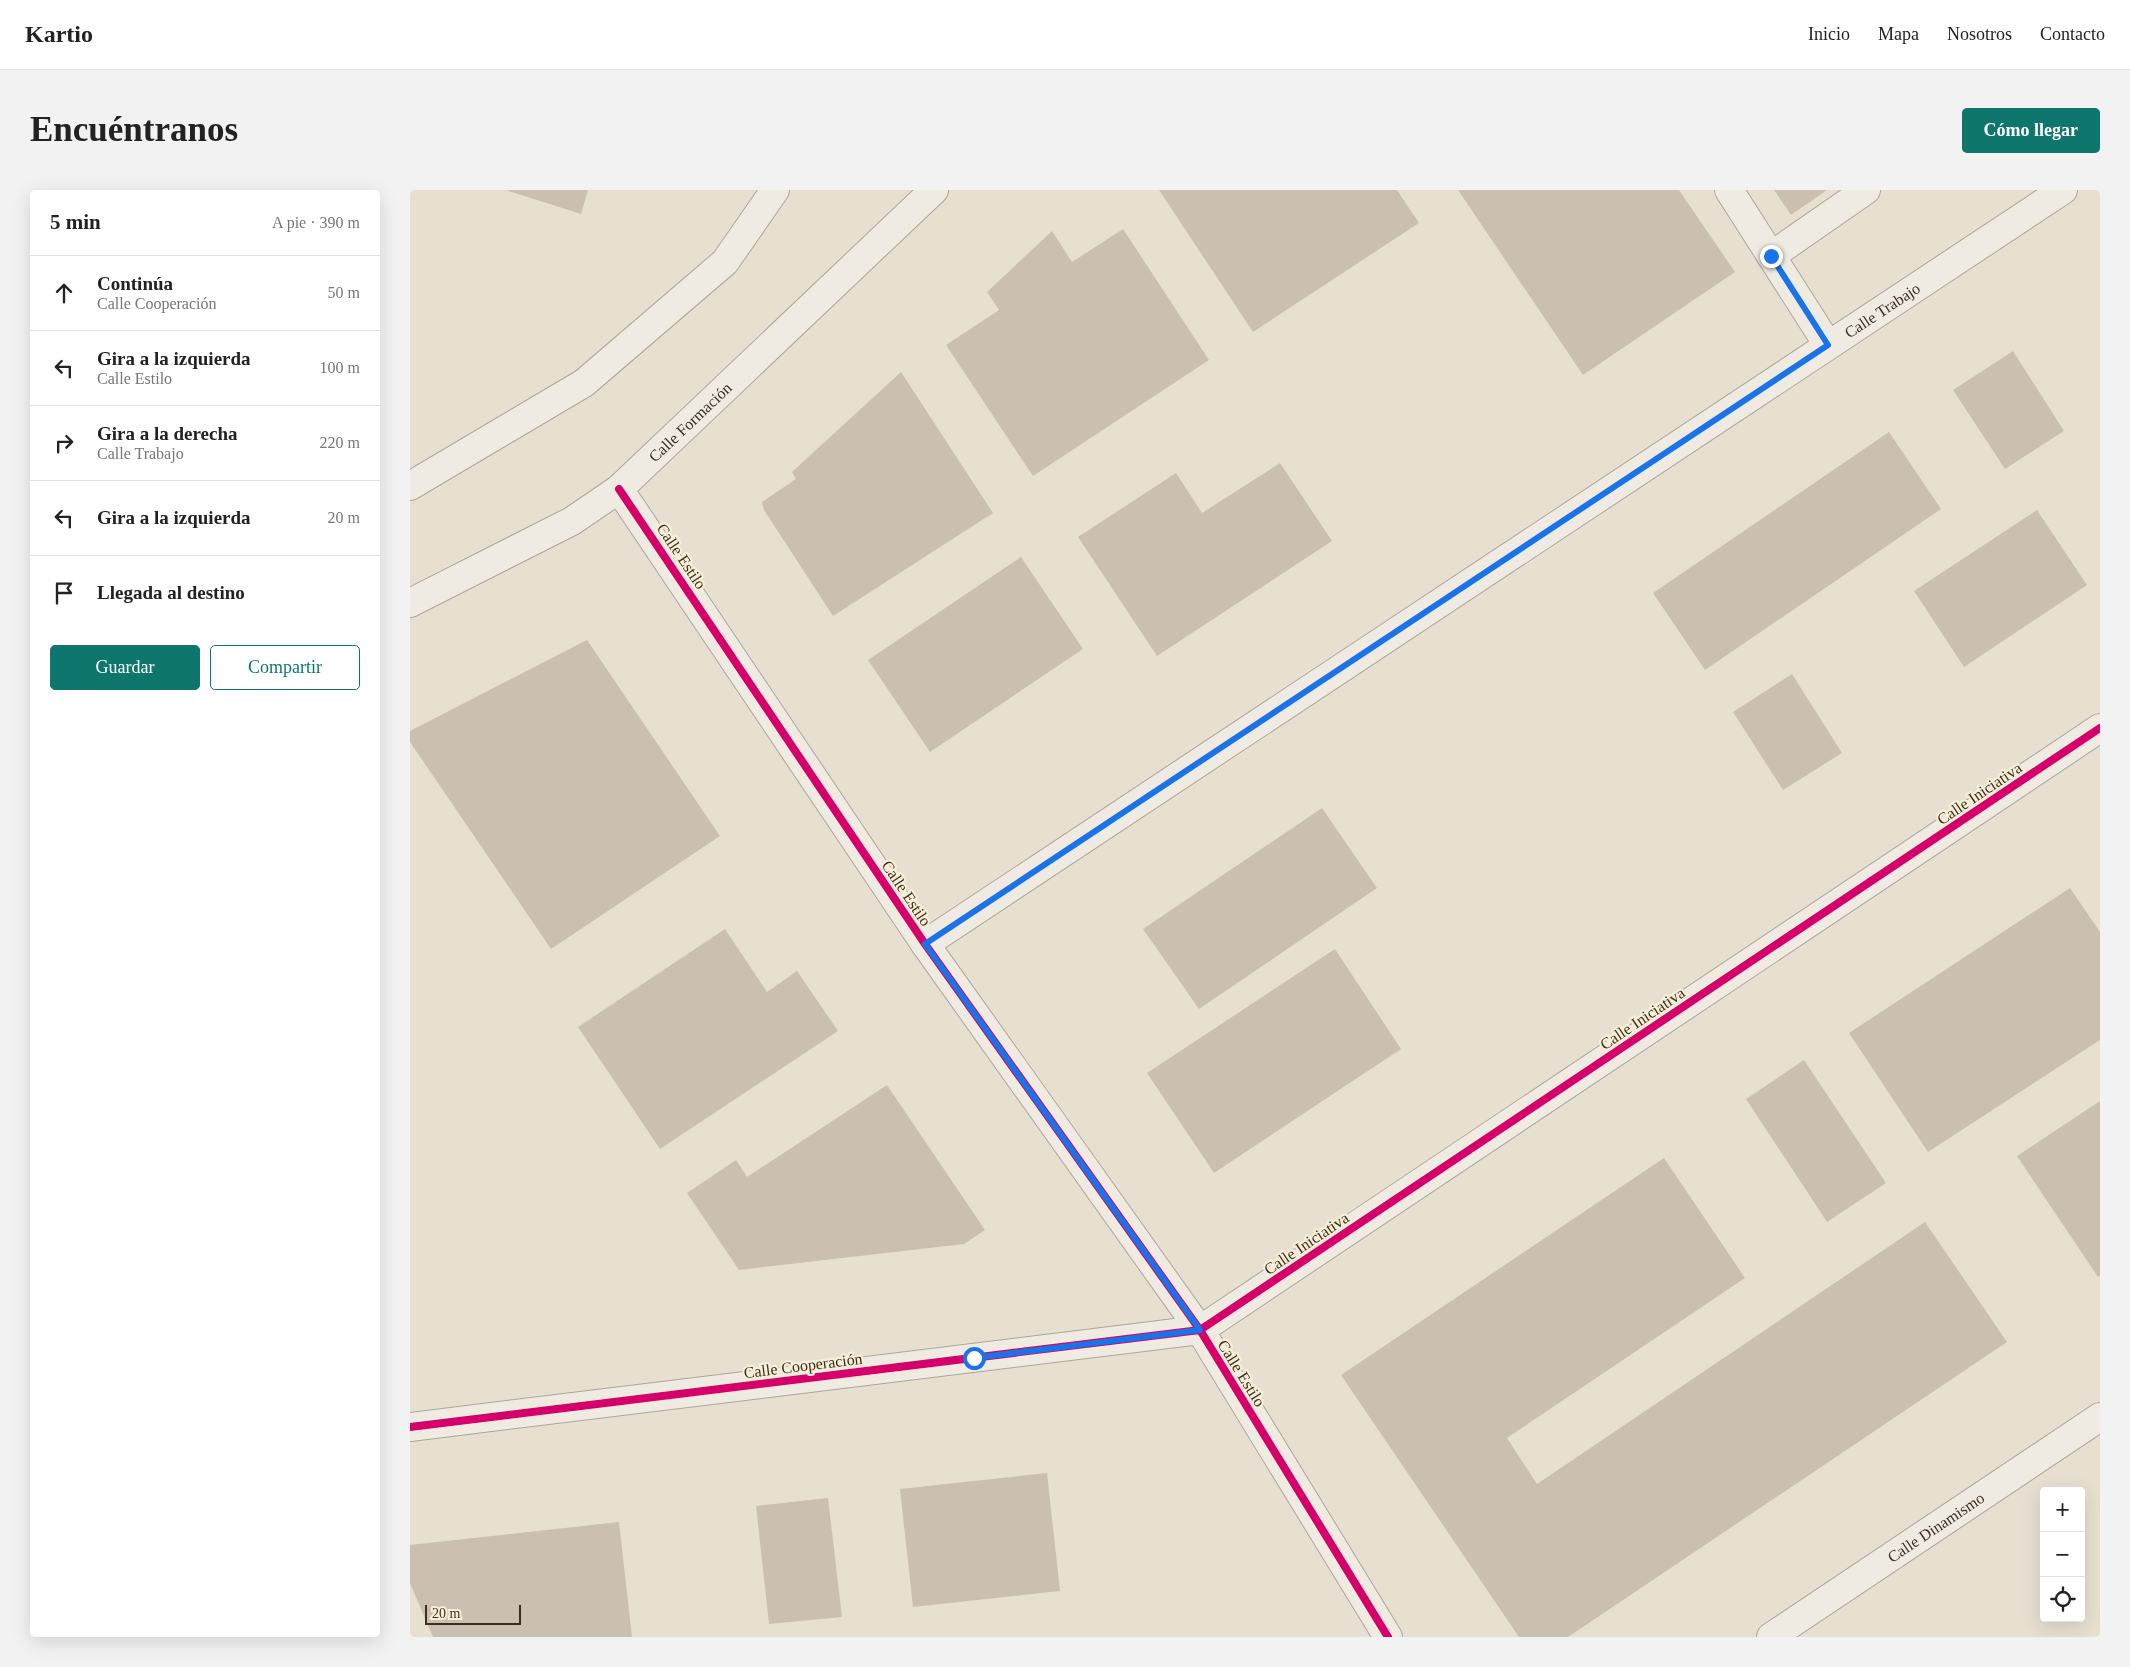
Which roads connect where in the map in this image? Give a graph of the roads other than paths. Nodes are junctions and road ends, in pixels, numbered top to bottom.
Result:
1 (775, 190) edge
2 (934, 190) edge
3 (1729, 190) edge
4 (1866, 190) edge
5 (2062, 190) edge
6 (1771, 256) junction
7 (1828, 345) junction
8 (410, 486) edge
9 (619, 489) junction
10 (410, 603) edge
11 (2100, 728) edge
12 (925, 944) junction
13 (1200, 1330) junction
14 (2100, 1418) edge
15 (410, 1427) edge
16 (1388, 1637) edge
17 (1771, 1637) edge

1 - 8 street
2 - 9 street, Calle Formación
3 - 6 street
4 - 6 street
5 - 7 street, Calle Trabajo
6 - 7 street
7 - 12 street, Calle Trabajo
9 - 10 street, Calle Formación
9 - 12 street, Calle Estilo
11 - 13 street, Calle Iniciativa
12 - 13 street, Calle Estilo
13 - 15 street, Calle Cooperación
13 - 16 street, Calle Estilo
14 - 17 street, Calle Dinamismo

